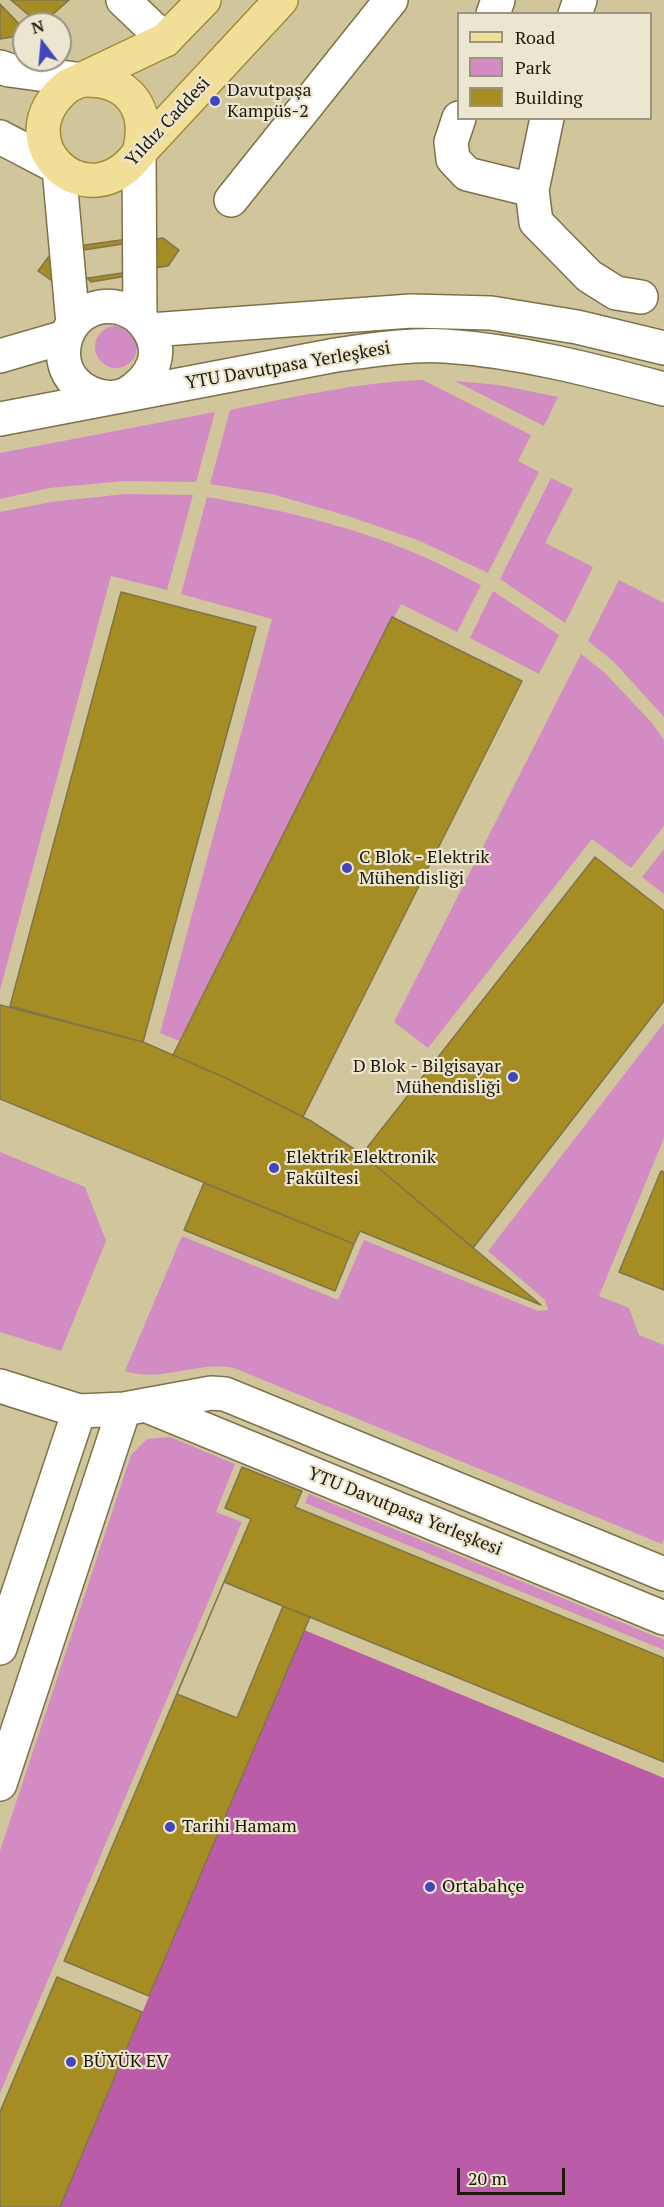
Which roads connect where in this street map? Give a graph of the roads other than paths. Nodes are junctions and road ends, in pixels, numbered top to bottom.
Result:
1 (123, 0) edge
2 (204, 0) edge
3 (282, 0) edge
4 (391, 0) edge
5 (165, 40) junction
6 (0, 67) edge
7 (83, 80) junction
8 (458, 120) edge
9 (547, 120) edge
10 (0, 137) edge
11 (139, 153) junction
12 (58, 168) junction
13 (532, 190) junction
14 (231, 200) dead end
15 (641, 297) dead end
16 (145, 324) junction
17 (69, 331) junction
18 (664, 348) edge
19 (0, 356) edge
20 (664, 389) edge
21 (118, 397) junction
22 (0, 419) edge
23 (0, 1386) edge
24 (135, 1407) junction
25 (79, 1411) junction
26 (664, 1574) edge
27 (664, 1618) edge
28 (0, 1648) edge
29 (0, 1784) edge

1 - 5 street
2 - 5 main road, YTU Davutpasa Yerleşkesi
3 - 11 main road, Yıldız Caddesi
4 - 14 street
5 - 7 main road, YTU Davutpasa Yerleşkesi
6 - 7 street
7 - 11 main road
7 - 12 main road, YTU Davutpasa Yerleşkesi
8 - 13 street
9 - 13 street
10 - 12 street, Yıldız Caddesi
11 - 12 main road, Yıldız Caddesi
11 - 16 street, YTU Davutpasa Yerleşkesi
12 - 17 street, YTU Davutpasa Yerleşkesi
13 - 15 street
16 - 17 street, YTU Davutpasa Yerleşkesi
16 - 18 street, YTU Davutpasa Yerleşkesi
16 - 21 street, YTU Davutpasa Yerleşkesi
17 - 19 street, YTU Davutpasa Yerleşkesi
17 - 21 street, YTU Davutpasa Yerleşkesi
20 - 21 street, YTU Davutpasa Yerleşkesi
21 - 22 street, YTU Davutpasa Yerleşkesi
23 - 25 street, YTU Davutpasa Yerleşkesi
24 - 25 street, YTU Davutpasa Yerleşkesi
24 - 26 street, YTU Davutpasa Yerleşkesi
24 - 27 street, YTU Davutpasa Yerleşkesi
24 - 29 street
25 - 28 street

